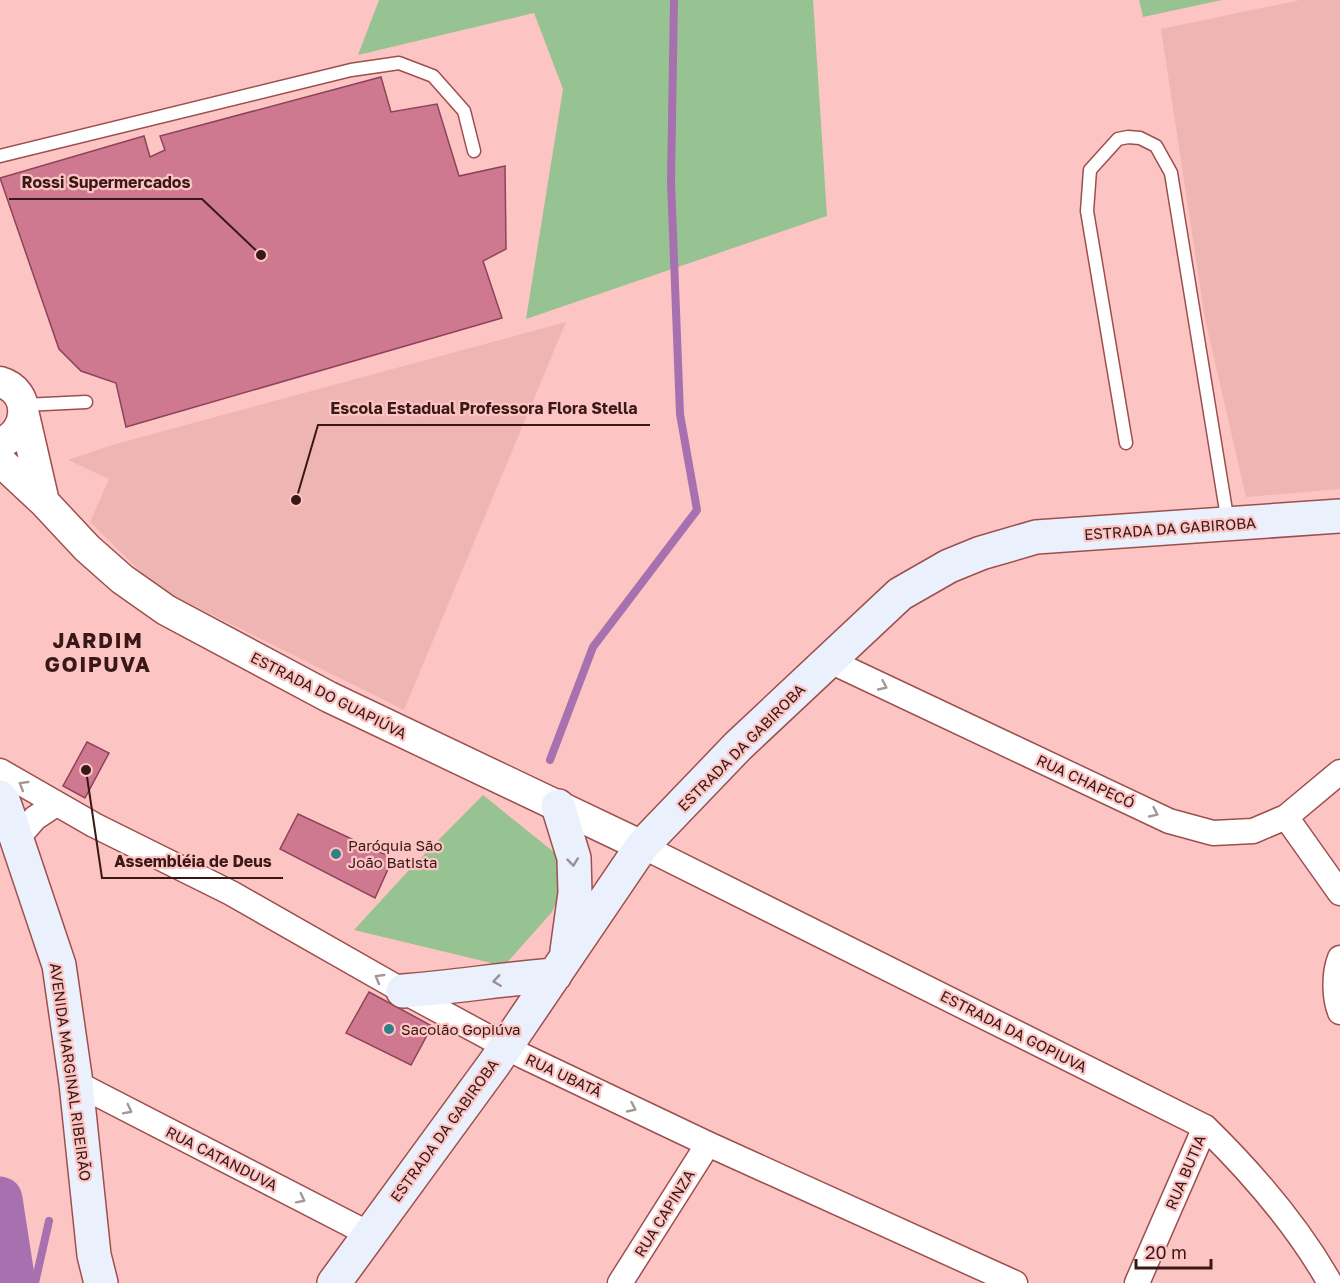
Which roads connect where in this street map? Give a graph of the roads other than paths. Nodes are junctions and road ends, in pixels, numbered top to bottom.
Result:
1 (474, 151) dead end
2 (0, 156) edge
3 (0, 359) edge
4 (15, 397) edge
5 (86, 402) dead end
6 (0, 443) edge
7 (1126, 443) dead end
8 (0, 461) edge
9 (45, 502) junction
10 (1340, 516) edge
11 (1228, 524) junction
12 (830, 661) junction
13 (0, 771) edge
14 (1340, 772) edge
15 (0, 797) edge
16 (56, 804) junction
17 (558, 806) junction
18 (1286, 817) junction
19 (10, 829) edge
20 (642, 846) junction
21 (1340, 893) edge
22 (1340, 958) edge
23 (560, 968) junction
24 (403, 992) junction
25 (1340, 1012) edge
26 (504, 1047) junction
27 (75, 1083) junction
28 (1205, 1127) junction
29 (708, 1144) junction
30 (369, 1234) junction
31 (100, 1283) edge
32 (334, 1283) edge
33 (620, 1283) edge
34 (1015, 1283) edge
35 (1137, 1283) edge
36 (1330, 1283) edge

1 - 2 lane
3 - 4 street, ESTRADA DO GUAPIÚVA
4 - 5 lane
4 - 6 street
4 - 9 street, ESTRADA DO GUAPIÚVA
7 - 11 lane
8 - 9 street, ESTRADA DO GUAPIÚVA
9 - 17 street, ESTRADA DO GUAPIÚVA
10 - 11 main road, ESTRADA DA GABIROBA
11 - 12 main road, ESTRADA DA GABIROBA
12 -> 18 street, RUA CHAPECÓ
12 - 20 main road, ESTRADA DA GABIROBA
16 -> 13 street, RUA UBATÃ
14 - 18 street, RUA CHAPECÓ
15 - 19 main road, AVENIDA MARGINAL RIBEIRÃO
16 - 19 street
24 -> 16 street, RUA UBATÃ
17 - 20 street, ESTRADA DO GUAPIÚVA
17 -> 23 main road
18 - 21 street
19 - 27 main road, AVENIDA MARGINAL RIBEIRÃO
20 - 23 main road, ESTRADA DA GABIROBA
20 - 28 street, ESTRADA DA GOPIUVA
22 - 25 street
23 -> 24 main road
23 - 26 main road, ESTRADA DA GABIROBA
24 - 26 street, RUA UBATÃ
26 -> 29 street, RUA UBATÃ
26 - 30 main road, ESTRADA DA GABIROBA
27 -> 30 street, RUA CATANDUVA
27 - 31 main road, AVENIDA MARGINAL RIBEIRÃO
28 - 35 street, RUA BUTIA
28 - 36 street, ESTRADA DA GOPIUVA
29 - 33 street, RUA CAPINZA
29 - 34 street, RUA UBATÃ
30 - 32 main road, ESTRADA DA GABIROBA

